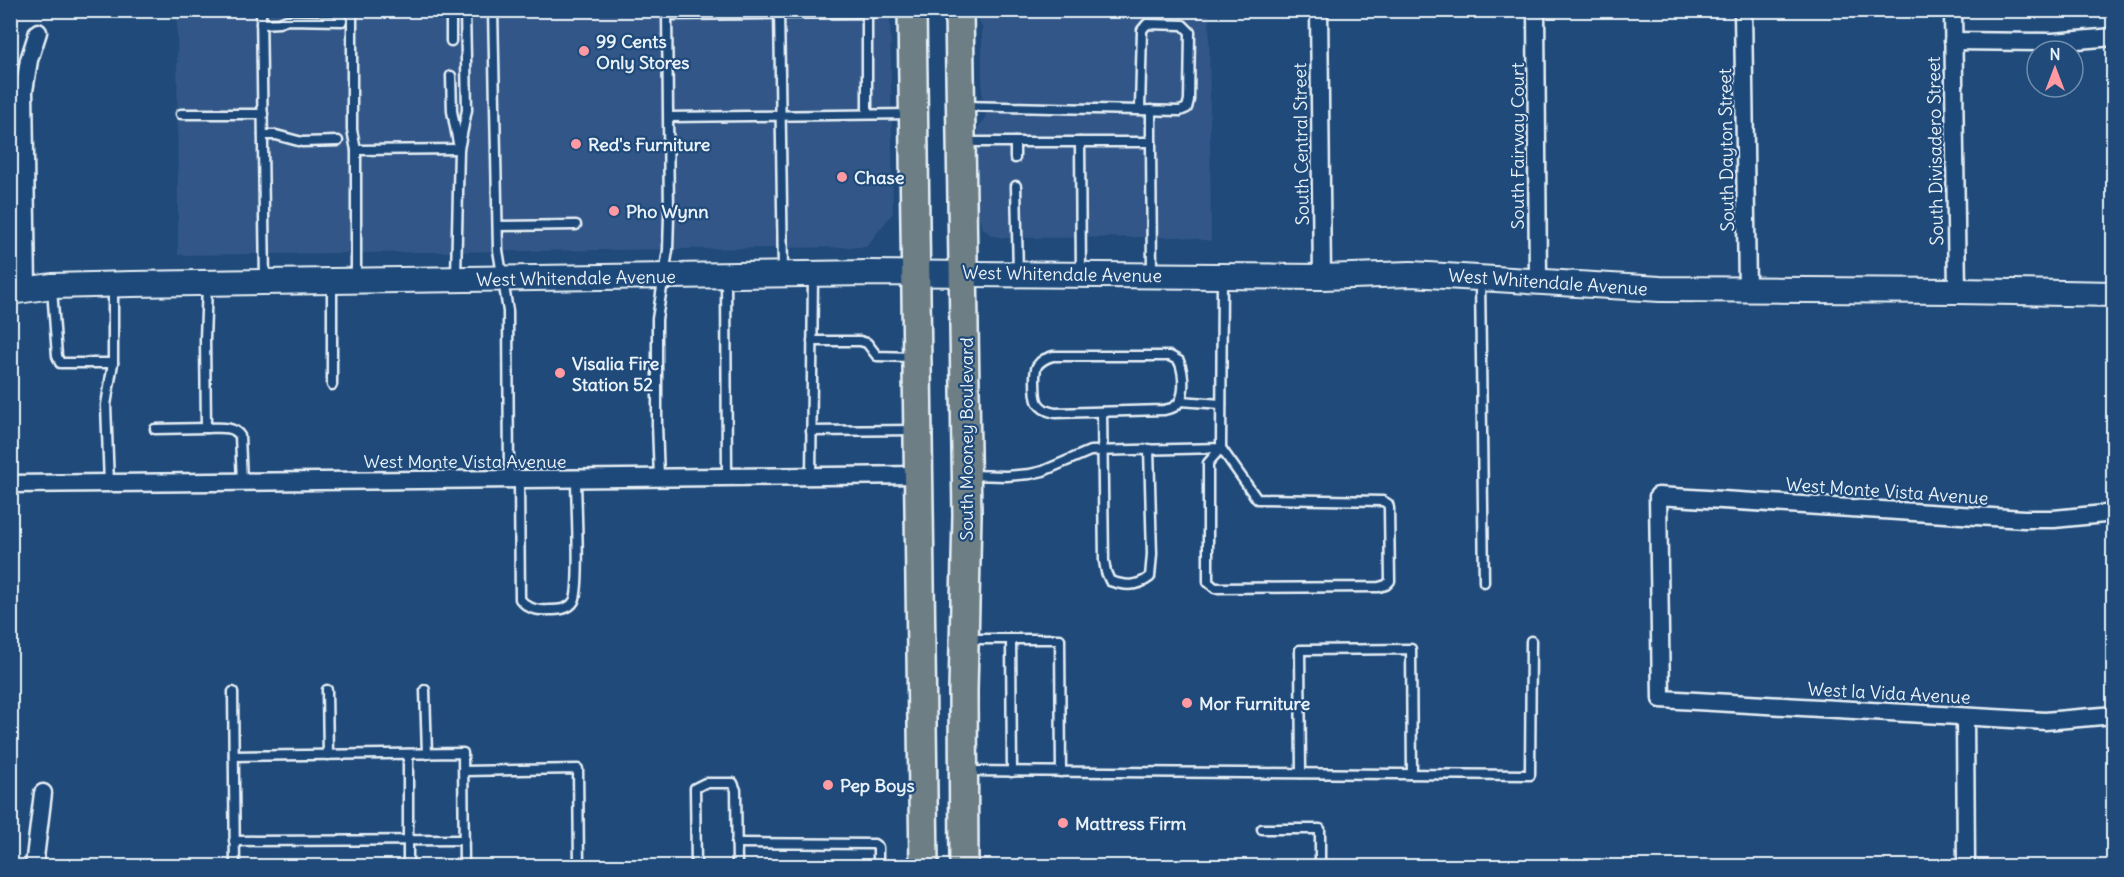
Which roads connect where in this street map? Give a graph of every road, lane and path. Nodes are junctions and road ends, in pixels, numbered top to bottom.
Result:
1 (261, 10) edge
2 (352, 10) edge
3 (450, 10) edge
4 (465, 10) edge
5 (493, 10) edge
6 (897, 10) edge
7 (912, 10) edge
8 (959, 10) edge
9 (1319, 10) edge
10 (1536, 10) edge
11 (1743, 10) edge
12 (1953, 10) edge
13 (779, 12) edge
14 (867, 12) edge
15 (667, 13) edge
16 (342, 21) dead end
17 (261, 24) junction
18 (38, 32) dead end
19 (2114, 37) edge
20 (451, 40) dead end
21 (1953, 41) junction
22 (451, 76) dead end
23 (960, 106) junction
24 (1140, 109) junction
25 (1151, 110) junction
26 (181, 114) dead end
27 (263, 114) junction
28 (867, 114) junction
29 (914, 114) junction
30 (781, 115) junction
31 (669, 117) junction
32 (263, 135) junction
33 (338, 141) dead end
34 (961, 141) junction
35 (1015, 142) junction
36 (1080, 142) junction
37 (1151, 142) junction
38 (459, 149) junction
39 (356, 150) junction
40 (1016, 158) dead end
41 (1016, 186) dead end
42 (576, 225) dead end
43 (498, 226) junction
44 (917, 273) junction
45 (964, 273) junction
46 (813, 274) junction
47 (1018, 274) junction
48 (726, 275) junction
49 (783, 275) junction
50 (1081, 275) junction
51 (1152, 275) junction
52 (663, 276) junction
53 (1222, 276) junction
54 (1322, 277) junction
55 (1480, 277) junction
56 (503, 278) junction
57 (456, 279) junction
58 (332, 280) junction
59 (356, 280) junction
60 (207, 282) junction
61 (265, 282) junction
62 (1538, 282) junction
63 (113, 284) junction
64 (52, 286) junction
65 (1747, 289) junction
66 (19, 290) edge
67 (1956, 291) junction
68 (2114, 294) edge
69 (812, 341) junction
70 (918, 357) junction
71 (113, 363) junction
72 (332, 385) dead end
73 (1180, 400) junction
74 (1221, 404) junction
75 (1102, 412) junction
76 (206, 428) junction
77 (155, 429) dead end
78 (919, 430) junction
79 (811, 431) junction
80 (1221, 448) junction
81 (1149, 449) junction
82 (1103, 450) junction
83 (920, 475) junction
84 (967, 475) junction
85 (659, 478) junction
86 (727, 478) junction
87 (811, 478) junction
88 (514, 480) junction
89 (576, 480) junction
90 (242, 482) junction
91 (10, 484) edge
92 (109, 484) junction
93 (2114, 513) edge
94 (1484, 582) dead end
95 (964, 639) junction
96 (1011, 639) junction
97 (1531, 641) dead end
98 (327, 690) dead end
99 (425, 690) dead end
100 (232, 692) dead end
101 (1661, 699) joint
102 (2114, 716) edge
103 (1965, 717) junction
104 (408, 754) junction
105 (426, 754) junction
106 (328, 755) junction
107 (234, 756) junction
108 (464, 771) junction
109 (964, 771) junction
110 (1012, 772) junction
111 (1061, 772) junction
112 (1301, 773) junction
113 (1412, 774) junction
114 (43, 793) dead end
115 (1262, 829) dead end
116 (408, 839) junction
117 (464, 840) junction
118 (234, 841) junction
119 (736, 843) junction
120 (34, 867) edge
121 (235, 867) edge
122 (408, 867) edge
123 (464, 867) edge
124 (579, 867) edge
125 (696, 867) edge
126 (737, 867) edge
127 (878, 867) edge
128 (924, 867) edge
129 (964, 867) edge
130 (1320, 867) edge
131 (1966, 867) edge

1 - 17 lane
2 - 39 lane
3 - 20 lane
4 - 38 lane
5 - 43 lane
6 - 14 lane
7 - 29 main road
8 - 23 main road, South Mooney Boulevard
9 - 54 street, South Central Street
10 - 62 street, South Fairway Court
11 - 65 street, South Dayton Street
12 - 21 street, South Divisadero Street
13 - 14 lane
13 - 15 lane
13 - 30 lane
14 - 28 lane
15 - 31 lane
16 - 17 lane
17 - 27 lane
18 - 66 street
19 - 21 street
21 - 67 street, South Divisadero Street
22 - 38 lane
23 - 24 lane
23 - 34 main road, South Mooney Boulevard
24 - 25 lane
24 - 25 lane
25 - 37 lane
26 - 27 lane
27 - 32 lane
28 - 29 lane
28 - 30 lane
29 - 44 main road
30 - 31 lane
30 - 49 lane
31 - 52 lane
32 - 33 lane
32 - 61 lane
34 - 35 lane
34 - 45 main road, South Mooney Boulevard
35 - 36 lane
35 - 40 lane
36 - 37 lane
36 - 50 lane
37 - 51 lane
38 - 39 lane
38 - 57 lane
39 - 59 lane
41 - 47 lane
42 - 43 lane
43 - 56 lane
44 - 45 street, West Whitendale Avenue
44 - 46 street, West Whitendale Avenue
44 - 70 main road
45 - 47 street, West Whitendale Avenue
45 - 84 main road, South Mooney Boulevard
46 - 49 street, West Whitendale Avenue
46 - 69 lane
47 - 50 street, West Whitendale Avenue
48 - 49 street, West Whitendale Avenue
48 - 52 street, West Whitendale Avenue
48 - 86 lane
50 - 51 street, West Whitendale Avenue
51 - 53 street, West Whitendale Avenue
52 - 56 street, West Whitendale Avenue
52 - 85 lane
53 - 54 street, West Whitendale Avenue
53 - 74 lane
54 - 55 street, West Whitendale Avenue
55 - 62 street, West Whitendale Avenue
55 - 94 lane
56 - 57 street, West Whitendale Avenue
56 - 88 lane
57 - 59 street, West Whitendale Avenue
58 - 59 street, West Whitendale Avenue
58 - 61 street, West Whitendale Avenue
58 - 72 lane
60 - 61 street, West Whitendale Avenue
60 - 63 street, West Whitendale Avenue
60 - 76 lane
62 - 65 street, West Whitendale Avenue
63 - 64 street, West Whitendale Avenue
63 - 71 lane
64 - 66 street, West Whitendale Avenue
64 - 71 lane
65 - 67 street, West Whitendale Avenue
67 - 68 street, West Whitendale Avenue
69 - 70 lane
69 - 79 lane
70 - 78 main road
71 - 92 lane
73 - 74 lane
73 - 75 lane
73 - 75 lane
74 - 80 lane
75 - 82 lane
76 - 77 lane
76 - 90 lane
78 - 79 lane
78 - 83 main road
79 - 87 lane
80 - 80 lane
80 - 81 lane
81 - 82 lane
81 - 82 lane
82 - 84 lane
83 - 87 street, West Monte Vista Avenue
83 - 128 main road
84 - 95 main road, South Mooney Boulevard
85 - 86 street, West Monte Vista Avenue
85 - 89 street, West Monte Vista Avenue
86 - 87 street, West Monte Vista Avenue
88 - 89 street, West Monte Vista Avenue
88 - 89 lane
88 - 90 street, West Monte Vista Avenue
90 - 92 street, West Monte Vista Avenue
91 - 92 street, West Monte Vista Avenue
93 - 101 street, West Monte Vista Avenue
95 - 96 lane
95 - 109 main road, South Mooney Boulevard
96 - 110 lane
96 - 111 lane
97 - 113 lane
98 - 106 lane
99 - 105 lane
100 - 107 lane
101 - 103 street, West la Vida Avenue
102 - 103 street, West la Vida Avenue
103 - 131 street
104 - 105 lane
104 - 106 lane
104 - 116 lane
105 - 108 lane
106 - 107 lane
107 - 118 lane
108 - 117 lane
108 - 124 lane
109 - 110 lane
109 - 129 main road, South Mooney Boulevard
110 - 111 lane
111 - 112 lane
112 - 113 lane
112 - 113 lane
114 - 120 street
115 - 130 lane
116 - 117 lane
116 - 118 lane
116 - 122 lane
117 - 123 lane
118 - 121 lane
119 - 125 lane
119 - 126 lane
119 - 127 lane

